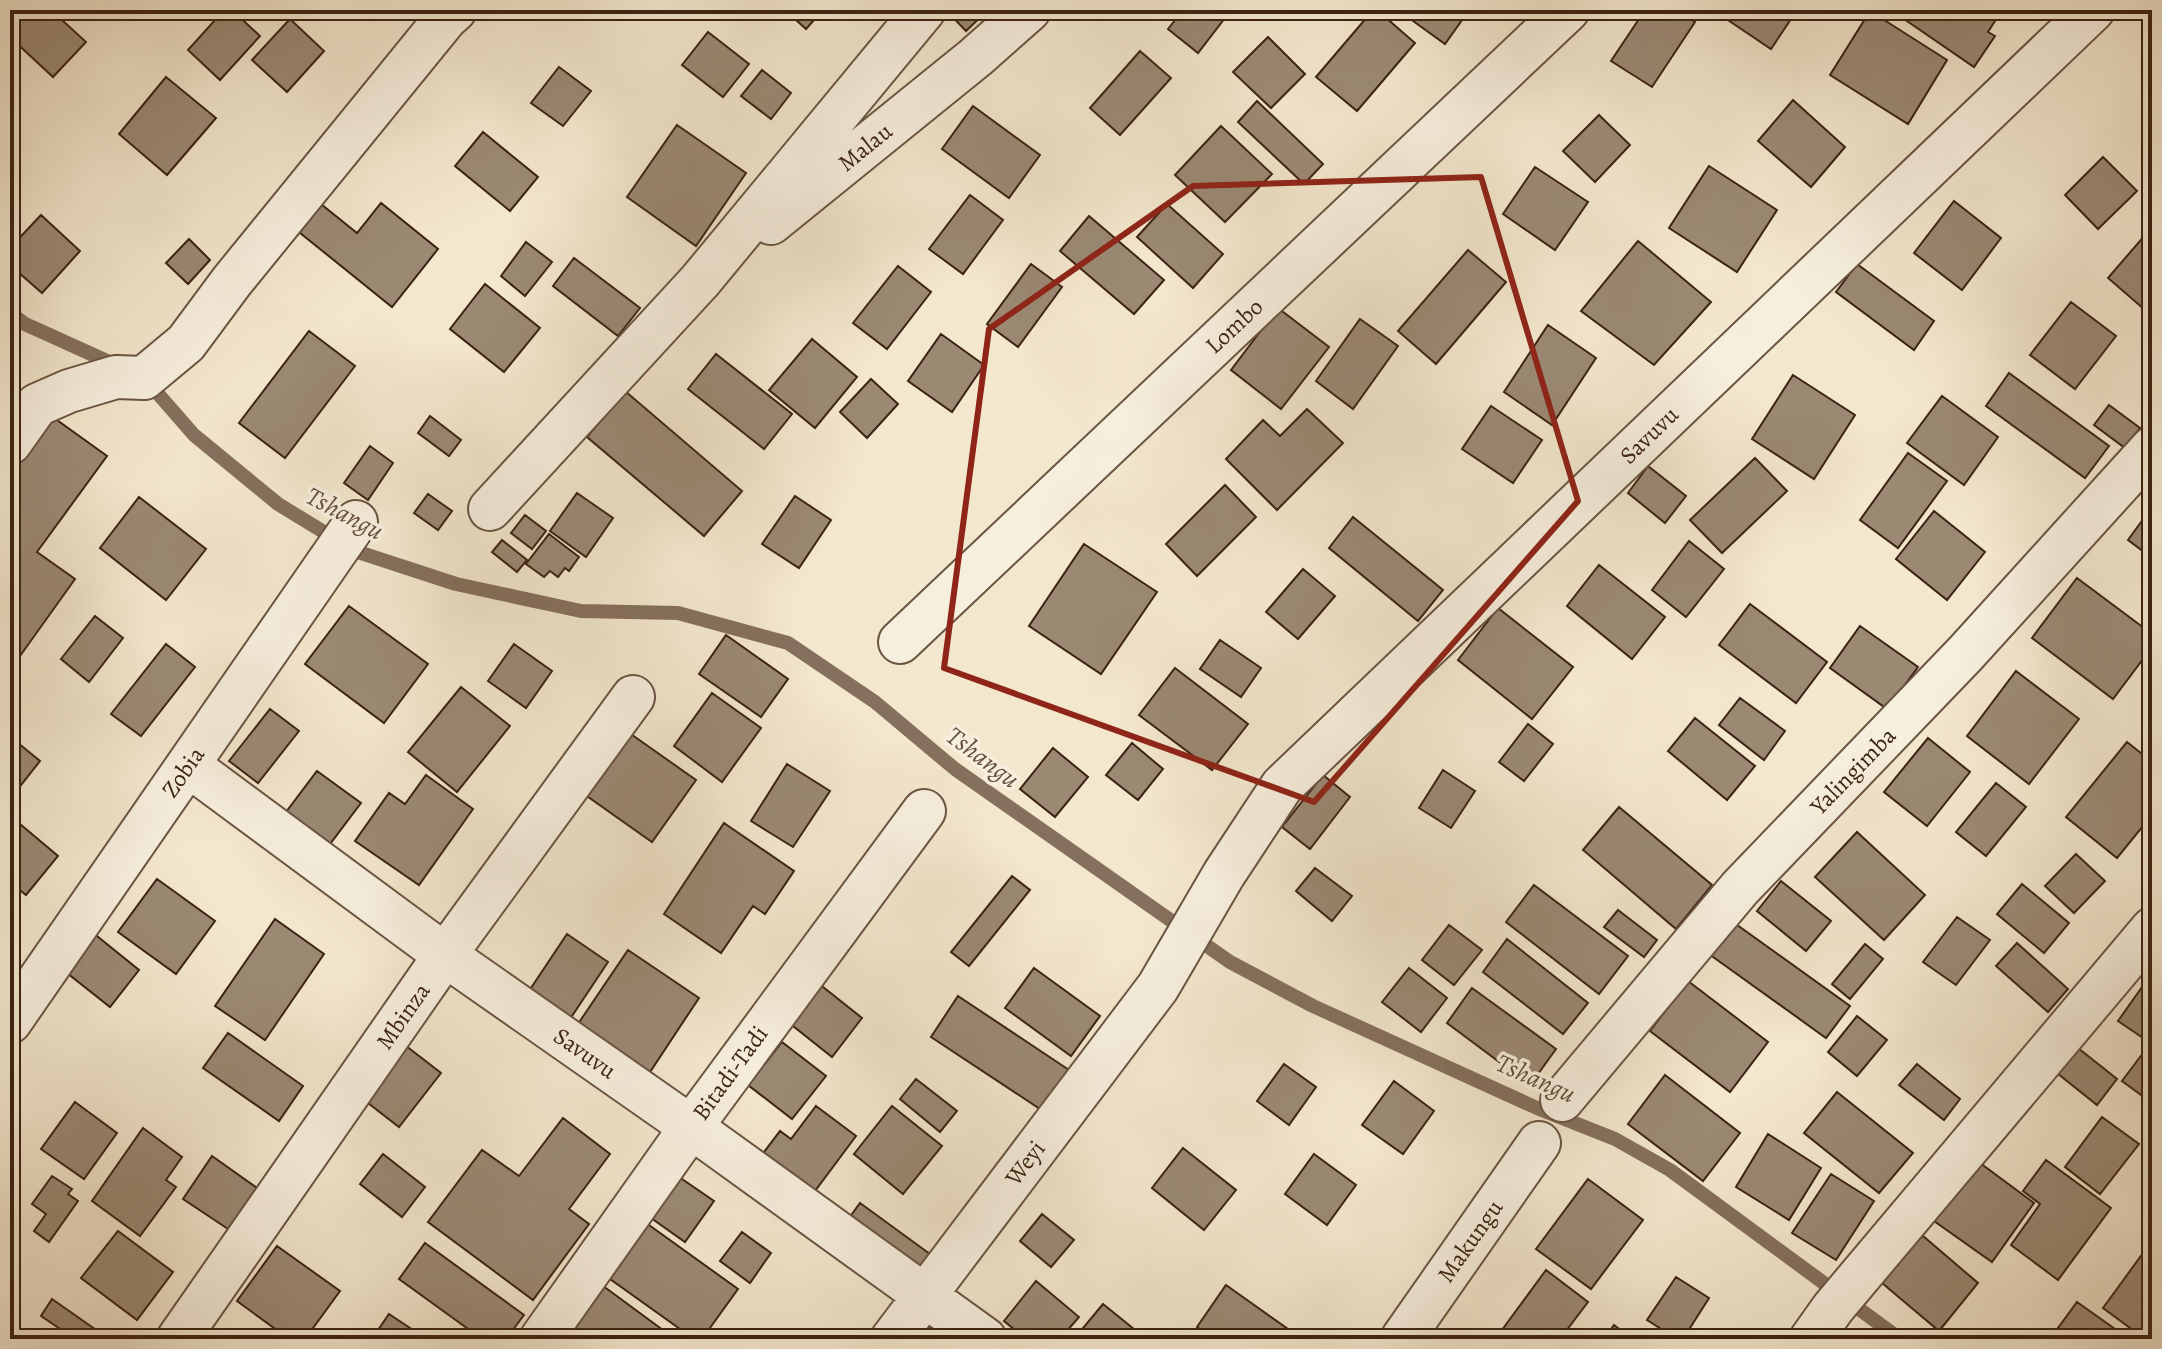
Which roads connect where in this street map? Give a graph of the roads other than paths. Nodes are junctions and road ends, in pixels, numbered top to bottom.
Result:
1 (455, 10) edge
2 (924, 10) edge
3 (1029, 10) edge
4 (1568, 10) edge
5 (2093, 10) edge
6 (700, 281) junction
7 (10, 443) edge
8 (2152, 448) edge
9 (490, 509) dead end
10 (356, 522) dead end
11 (900, 642) dead end
12 (633, 697) dead end
13 (188, 765) junction
14 (924, 811) dead end
15 (2152, 929) edge
16 (445, 955) junction
17 (1158, 987) joint
18 (10, 1022) edge
19 (1562, 1100) dead end
20 (691, 1127) junction
21 (1539, 1143) dead end
22 (925, 1294) junction
23 (1831, 1312) edge
24 (178, 1339) edge
25 (541, 1339) edge
26 (892, 1339) edge
27 (985, 1339) edge
28 (1402, 1339) edge

1 - 7 street
2 - 6 street
3 - 6 street, Malau
4 - 11 street, Lombo
5 - 17 street, Savuvu
6 - 9 street
8 - 19 street, Yalingimba
10 - 13 street, Zobia
12 - 16 street, Mbinza
13 - 16 street, Savuvu
13 - 18 street, Zobia
14 - 20 street, Bitadi-Tadi
15 - 23 street
16 - 20 street, Savuvu
16 - 24 street, Mbinza
17 - 22 street, Weyi
20 - 22 street, Savuvu
20 - 25 street, Bitadi-Tadi
21 - 28 street, Makungu
22 - 26 street, Weyi
22 - 27 street, Savuvu

